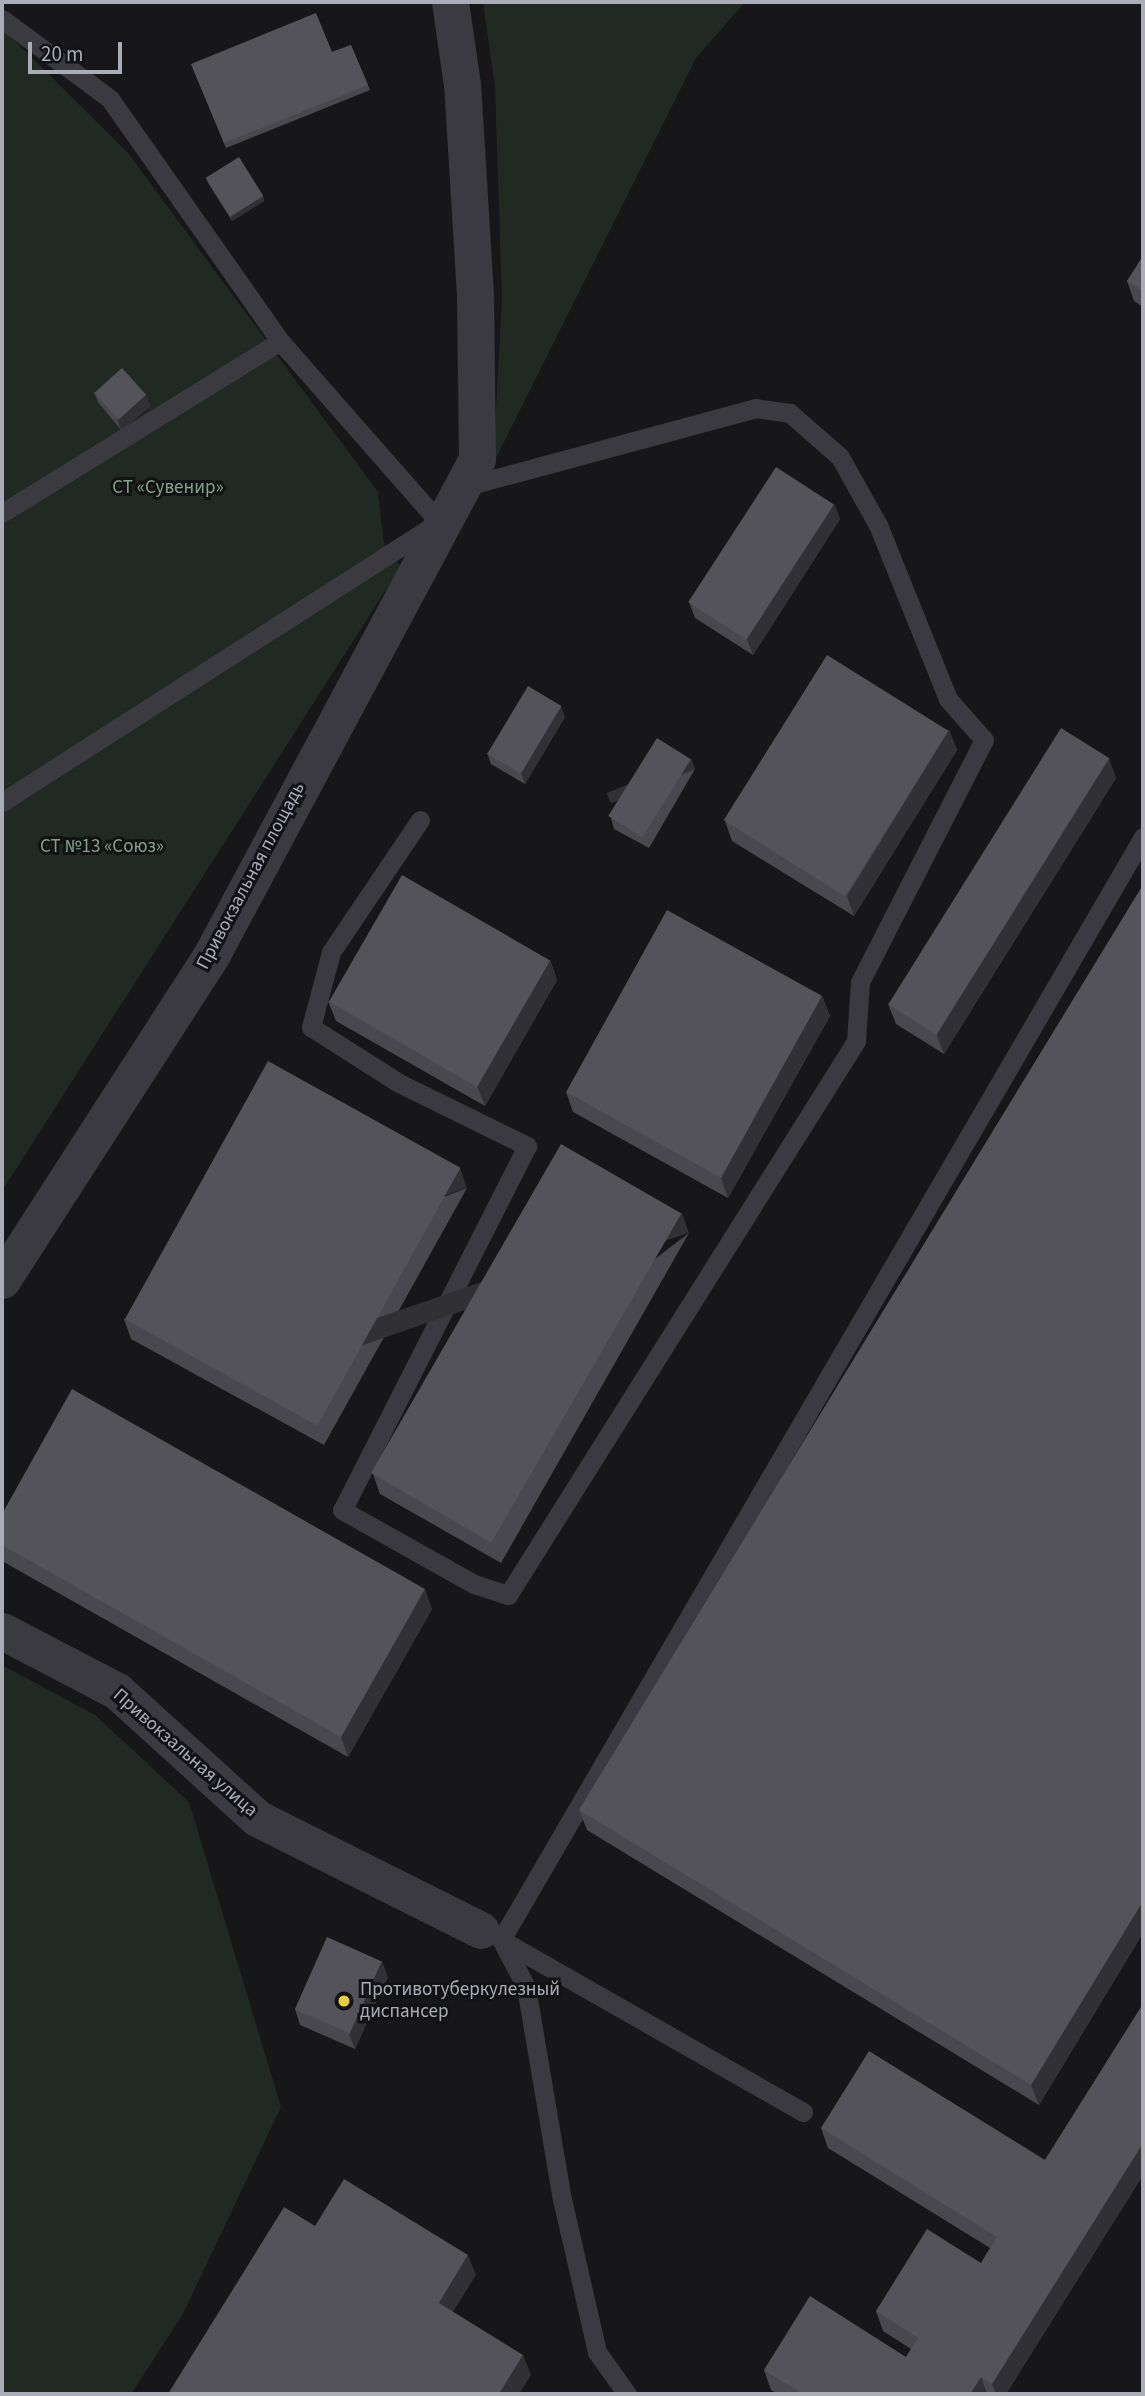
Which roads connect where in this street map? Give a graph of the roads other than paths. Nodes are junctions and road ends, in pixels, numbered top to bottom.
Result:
1 (450, 2) edge
2 (2, 19) edge
3 (281, 341) junction
4 (468, 474) junction
5 (2, 513) edge
6 (439, 522) junction
7 (2, 802) edge
8 (420, 820) dead end
9 (1143, 837) edge
10 (2, 1280) edge
11 (2, 1631) edge
12 (491, 1935) junction
13 (803, 2112) dead end
14 (627, 2394) edge

1 - 4 street
2 - 3 lane
3 - 5 lane
3 - 6 lane
4 - 6 street, Привокзальная площадь
4 - 8 lane
6 - 7 lane
6 - 10 street, Привокзальная площадь
9 - 12 lane
11 - 12 street, Привокзальная улица
12 - 13 lane
12 - 14 lane

